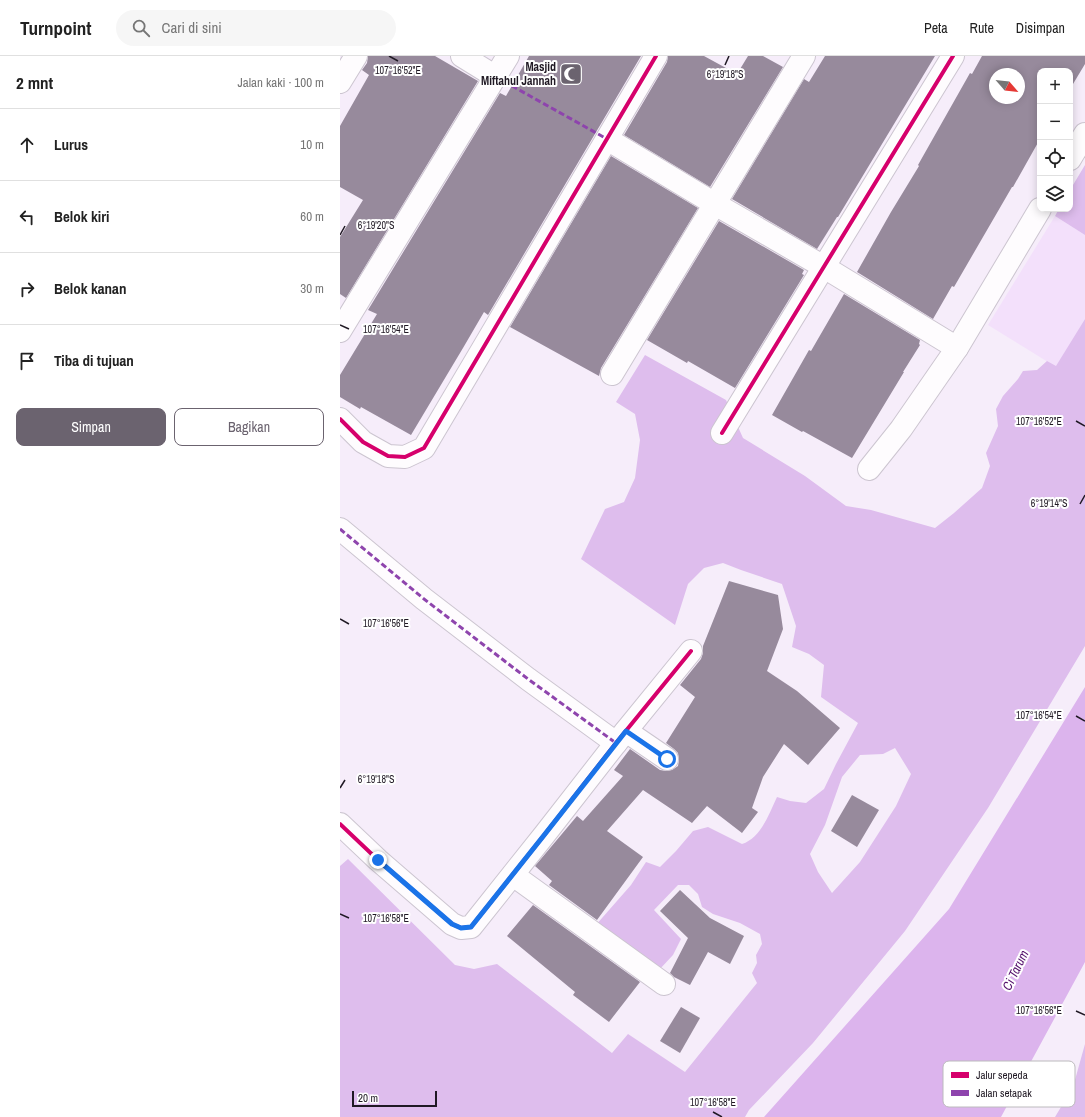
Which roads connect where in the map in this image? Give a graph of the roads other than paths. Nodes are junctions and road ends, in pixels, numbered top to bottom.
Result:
1 (356, 56) edge
2 (462, 56) edge
3 (508, 56) edge
4 (656, 56) edge
5 (804, 56) edge
6 (953, 56) edge
7 (496, 77) junction
8 (340, 82) edge
9 (1085, 134) edge
10 (607, 139) junction
11 (1073, 155) edge
12 (715, 204) junction
13 (1038, 212) edge
14 (824, 267) junction
15 (340, 331) edge
16 (957, 348) junction
17 (612, 374) dead end
18 (340, 419) edge
19 (722, 434) dead end
20 (868, 469) dead end
21 (340, 529) edge
22 (691, 651) dead end
23 (621, 737) junction
24 (667, 759) dead end
25 (340, 824) edge
26 (513, 875) junction
27 (664, 984) dead end

1 - 8 street
2 - 7 street
3 - 7 street
4 - 10 street
5 - 12 street
6 - 14 street
7 - 15 street
9 - 11 street
10 - 12 street
10 - 18 street
12 - 14 street
12 - 17 street
13 - 16 street
14 - 16 street
14 - 19 street
16 - 20 street
21 - 23 street
22 - 23 street
23 - 24 street
23 - 26 street
25 - 26 street
26 - 27 street

